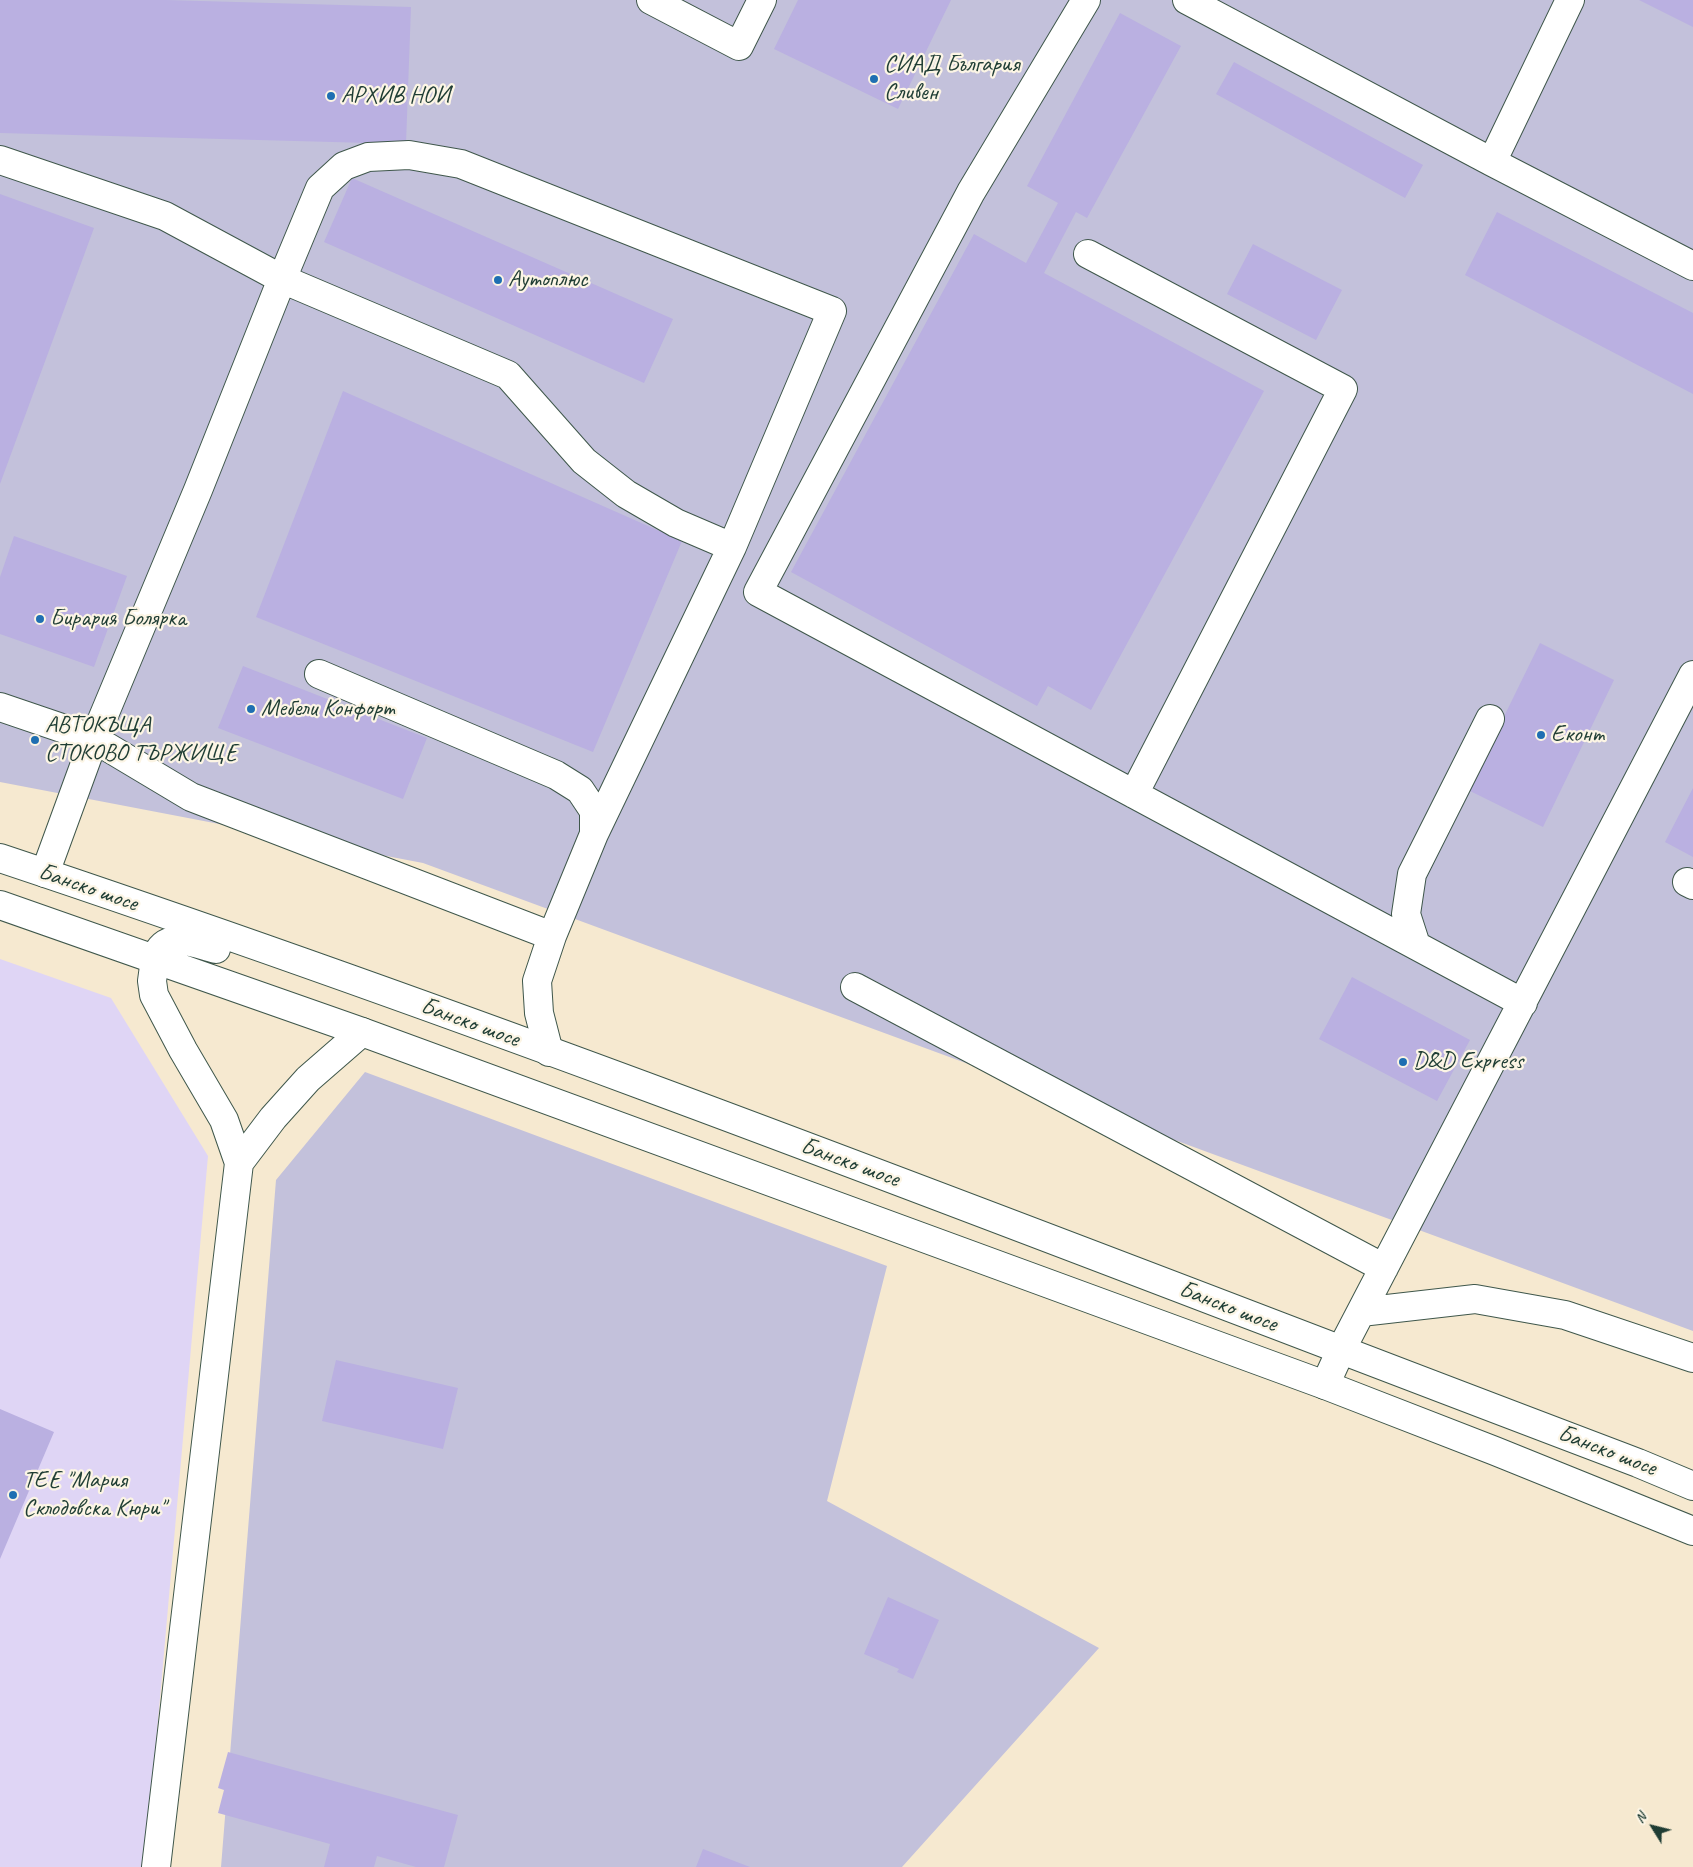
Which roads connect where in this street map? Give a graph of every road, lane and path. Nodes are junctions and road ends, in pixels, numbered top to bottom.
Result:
1 (651, 0) edge
2 (762, 0) edge
3 (1086, 0) edge
4 (1187, 0) edge
5 (1570, 0) edge
6 (0, 160) edge
7 (1492, 162) junction
8 (1088, 254) dead end
9 (1693, 266) edge
10 (282, 279) junction
11 (732, 547) junction
12 (319, 674) dead end
13 (1693, 675) edge
14 (0, 707) edge
15 (1490, 719) dead end
16 (94, 740) junction
17 (1134, 794) junction
18 (594, 834) junction
19 (0, 858) edge
20 (45, 873) junction
21 (0, 905) edge
22 (552, 936) junction
23 (1416, 945) junction
24 (155, 958) junction
25 (855, 987) dead end
26 (387, 992) junction
27 (1523, 1003) junction
28 (362, 1032) junction
29 (549, 1052) junction
30 (239, 1163) junction
31 (1384, 1268) junction
32 (1362, 1312) junction
33 (1341, 1350) junction
34 (1693, 1358) edge
35 (1325, 1385) junction
36 (1693, 1486) edge
37 (1693, 1531) edge
38 (162, 1862) edge

1 - 2 main road
3 - 17 main road
4 - 7 main road
5 - 7 main road
6 - 10 main road
7 - 9 main road
8 - 17 main road
10 - 11 main road
10 - 11 main road
10 - 16 main road
11 - 18 main road
12 - 18 main road
13 - 27 main road
14 - 16 main road
15 - 23 main road
16 - 20 main road
16 - 22 main road
17 - 23 main road
18 - 22 main road
19 - 20 main road, Банско шосе
20 - 26 main road, Банско шосе
21 - 24 main road, Банско шосе
22 - 29 main road
23 - 27 main road
24 - 26 main road
24 - 28 main road, Банско шосе
24 - 30 main road
25 - 31 main road
26 - 29 main road, Банско шосе
27 - 31 main road
28 - 30 main road
28 - 35 main road, Банско шосе
29 - 33 main road, Банско шосе
30 - 38 main road
31 - 32 main road
32 - 33 main road
32 - 34 main road
33 - 35 main road
33 - 36 main road, Банско шосе
35 - 37 main road, Банско шосе

